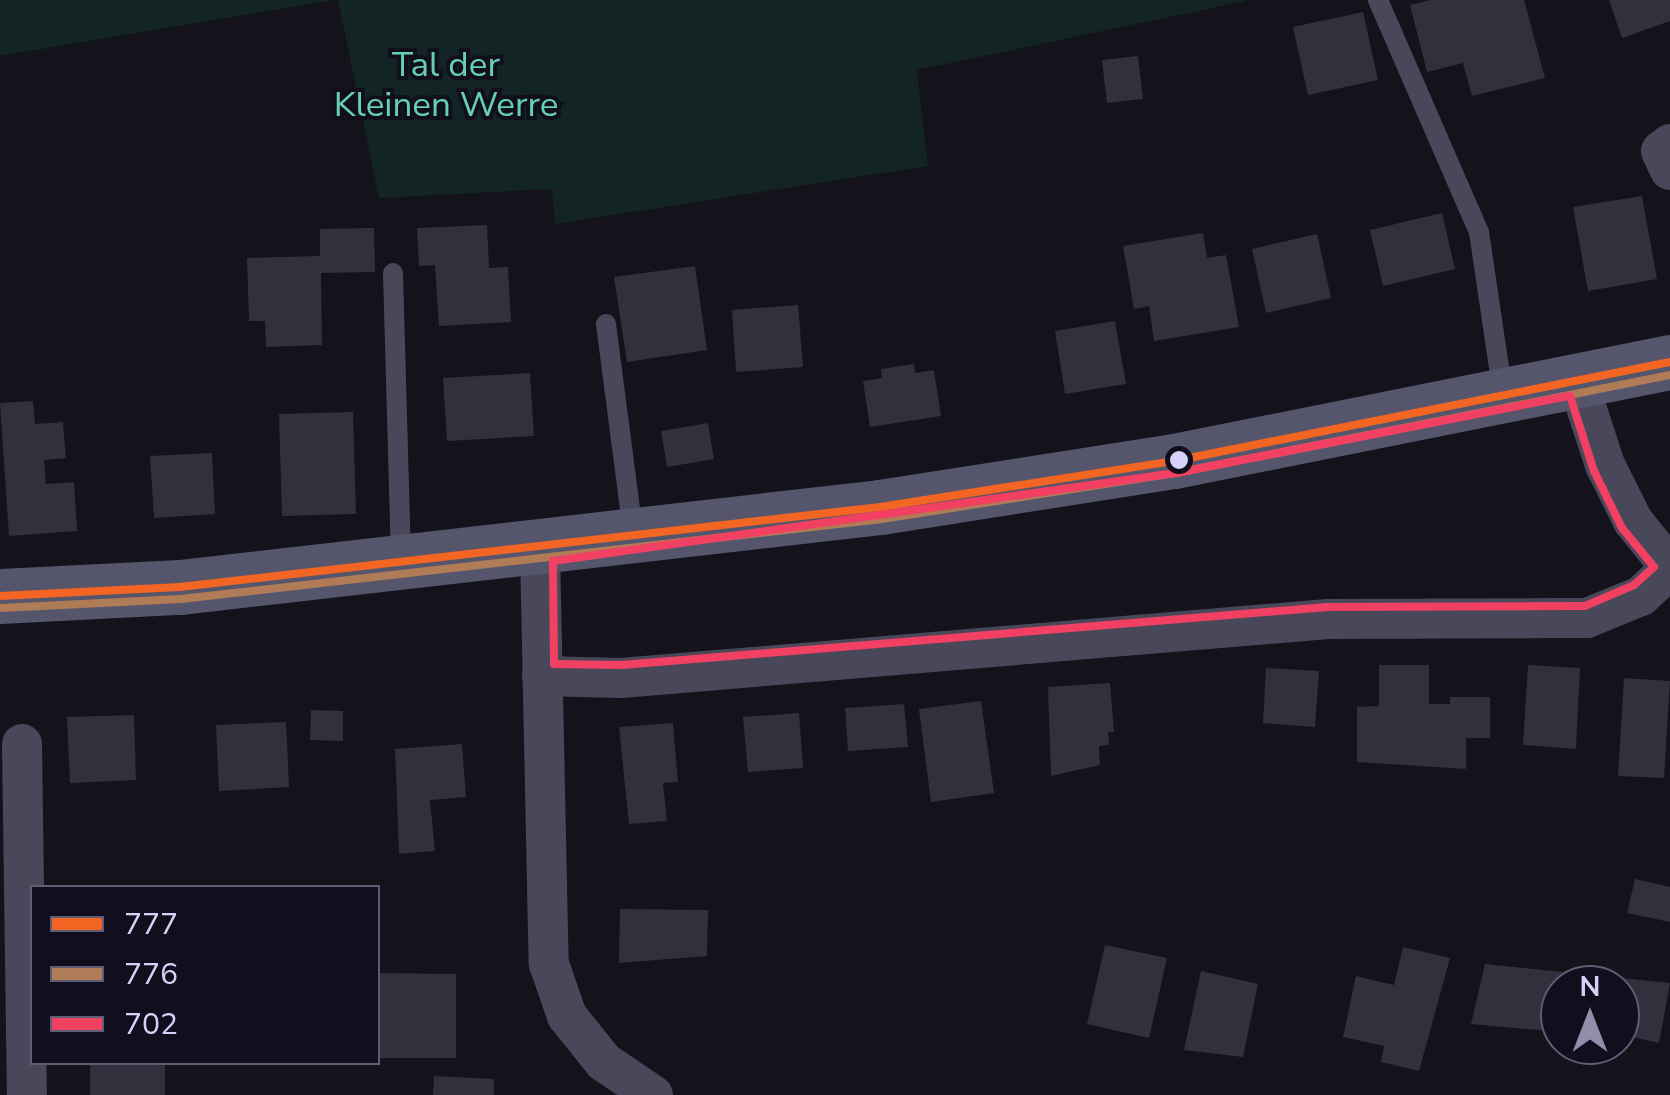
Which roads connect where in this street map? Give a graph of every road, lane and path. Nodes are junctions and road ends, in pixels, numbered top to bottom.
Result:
1 (1378, 0) edge
2 (1670, 144) edge
3 (1670, 170) edge
4 (393, 274) dead end
5 (606, 324) dead end
6 (1670, 362) edge
7 (1578, 382) junction
8 (1504, 399) junction
9 (634, 538) junction
10 (540, 550) junction
11 (401, 561) junction
12 (1670, 568) edge
13 (0, 596) edge
14 (542, 676) junction
15 (22, 744) dead end
16 (14, 947) edge
17 (27, 1095) edge
18 (653, 1095) edge

1 - 8 lane
2 - 3 street
4 - 11 lane
5 - 9 lane
6 - 7 street
7 - 8 street
7 - 12 street
8 - 9 street
9 - 10 street
10 - 11 street
10 - 14 street
11 - 13 street
12 - 14 street
14 - 18 street
15 - 16 street
16 - 17 street

